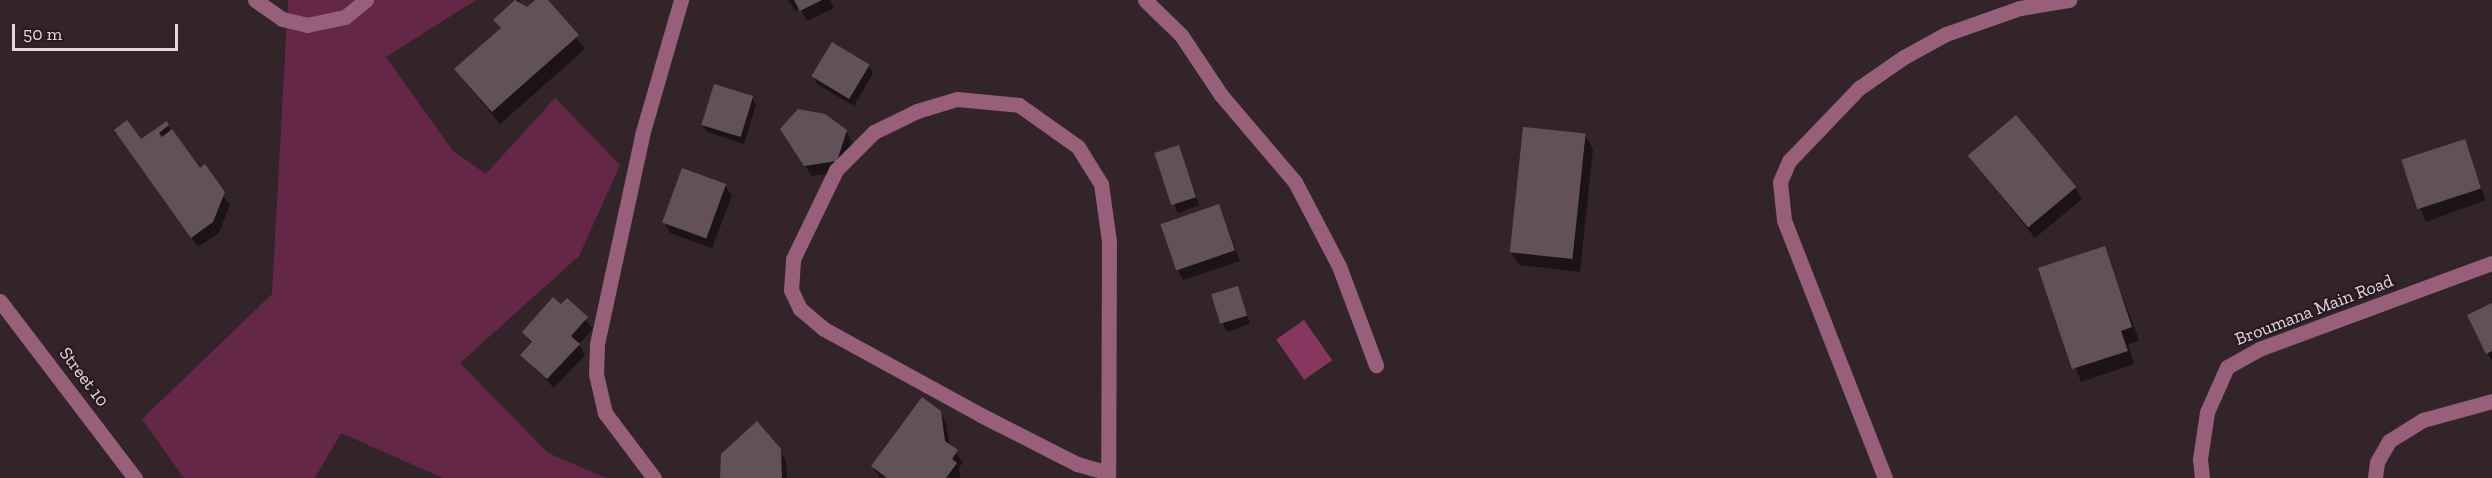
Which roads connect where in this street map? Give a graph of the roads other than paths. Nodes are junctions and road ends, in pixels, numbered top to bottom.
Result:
1 (255, 0) edge
2 (366, 0) edge
3 (681, 0) edge
4 (1145, 0) edge
5 (2069, 0) edge
6 (2492, 263) edge
7 (0, 301) edge
8 (1376, 365) dead end
9 (2492, 401) edge
10 (1106, 475) edge
11 (135, 478) edge
12 (654, 478) edge
13 (1885, 478) edge
14 (2202, 478) edge
15 (2375, 478) edge

1 - 2 street
3 - 12 street
4 - 8 street
5 - 13 street
6 - 14 street, Broumana Main Road
7 - 11 street, Street 10
9 - 15 street
10 - 10 street

